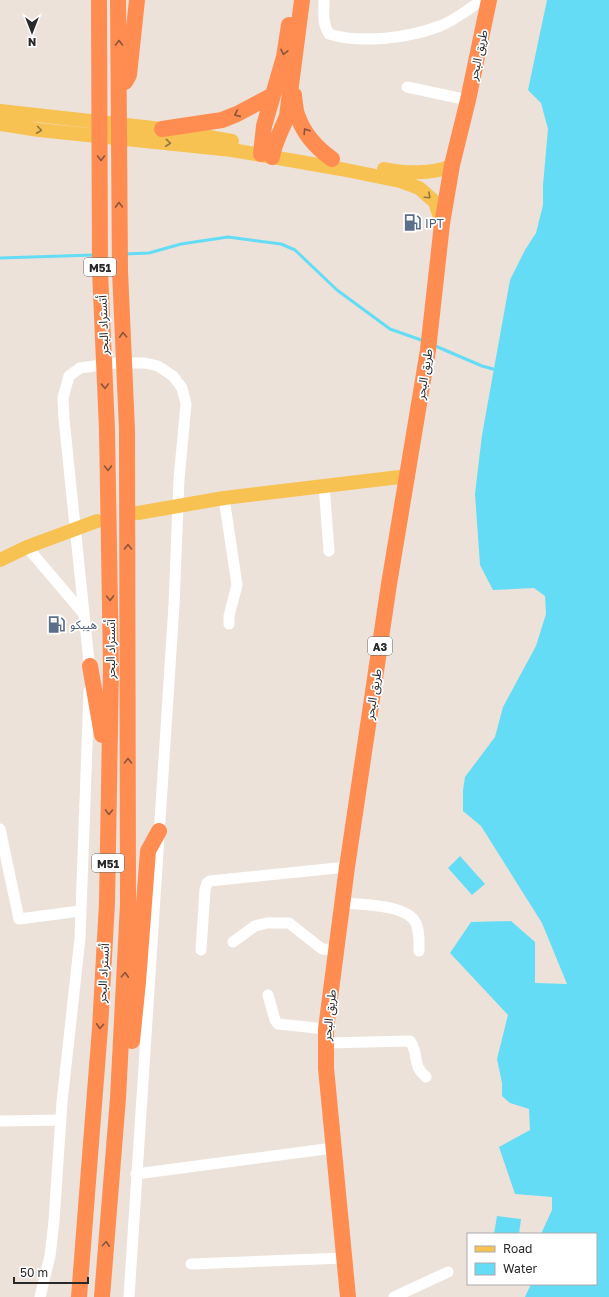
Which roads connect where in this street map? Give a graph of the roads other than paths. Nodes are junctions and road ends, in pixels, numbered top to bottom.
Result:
1 (118, 0) edge
2 (136, 0) edge
3 (291, 0) edge
4 (302, 0) edge
5 (324, 0) edge
6 (482, 0) edge
7 (489, 0) edge
8 (98, 4) edge
9 (292, 84) junction
10 (407, 87) dead end
11 (272, 96) junction
12 (468, 100) junction
13 (119, 103) junction
14 (0, 112) edge
15 (0, 124) edge
16 (162, 129) junction
17 (267, 151) junction
18 (332, 159) junction
19 (452, 165) junction
20 (442, 224) junction
21 (408, 476) junction
22 (324, 485) junction
23 (224, 498) junction
24 (177, 506) junction
25 (138, 513) dead end
26 (97, 521) dead end
27 (74, 529) junction
28 (27, 547) junction
29 (329, 551) dead end
30 (0, 560) edge
31 (83, 613) junction
32 (229, 624) dead end
33 (90, 666) junction
34 (109, 788) junction
35 (0, 830) edge
36 (159, 831) junction
37 (347, 867) junction
38 (342, 902) junction
39 (80, 911) junction
40 (233, 942) dead end
41 (200, 950) dead end
42 (336, 950) junction
43 (419, 951) dead end
44 (268, 995) dead end
45 (326, 1036) junction
46 (426, 1077) dead end
47 (118, 1098) junction
48 (61, 1120) junction
49 (0, 1121) edge
50 (333, 1148) junction
51 (136, 1174) junction
52 (344, 1258) junction
53 (191, 1264) dead end
54 (448, 1272) dead end
55 (40, 1297) edge
56 (79, 1297) edge
57 (102, 1297) edge
58 (129, 1297) edge
59 (348, 1297) edge
60 (394, 1297) edge

13 -> 1 highway, أتستراد البحر / M51
2 - 13 highway
3 -> 11 highway
4 - 9 highway
5 - 6 street
7 - 12 highway, طريق البحر / A3
8 -> 34 highway, أتستراد البحر / M51
9 - 17 highway
18 -> 9 highway
10 - 12 street
11 -> 16 highway
11 - 17 highway
12 - 19 highway, طريق البحر / A3
47 -> 13 highway, أتستراد البحر / M51
14 - 16 main road
15 -> 17 main road
16 - 17 main road
17 - 18 main road
17 -> 20 main road
18 - 19 main road
19 - 20 highway, طريق البحر / A3
20 - 21 highway, طريق البحر / A3
21 - 22 main road
21 - 37 highway, طريق البحر / A3
22 - 23 main road
22 - 29 street
23 - 24 main road
23 - 32 street
24 - 25 main road
24 - 27 street
24 - 36 street
26 - 27 main road
27 - 28 main road
27 - 31 street
28 - 30 main road
28 - 31 street
31 - 33 street
33 - 34 highway
33 - 39 street
34 -> 56 highway, أتستراد البحر / M51
35 - 39 street
36 - 47 highway
36 - 51 street
37 - 38 highway, طريق البحر / A3
37 - 41 street
38 - 42 highway, طريق البحر / A3
38 - 43 street
39 - 48 street
40 - 42 street
42 - 45 highway, طريق البحر / A3
44 - 45 street
45 - 46 street
45 - 50 highway, طريق البحر / A3
57 -> 47 highway, أتستراد البحر / M51
48 - 49 street
48 - 55 street
50 - 51 street
50 - 52 highway, طريق البحر / A3
51 - 58 street
52 - 53 street
52 - 59 highway, طريق البحر / A3
54 - 60 street

